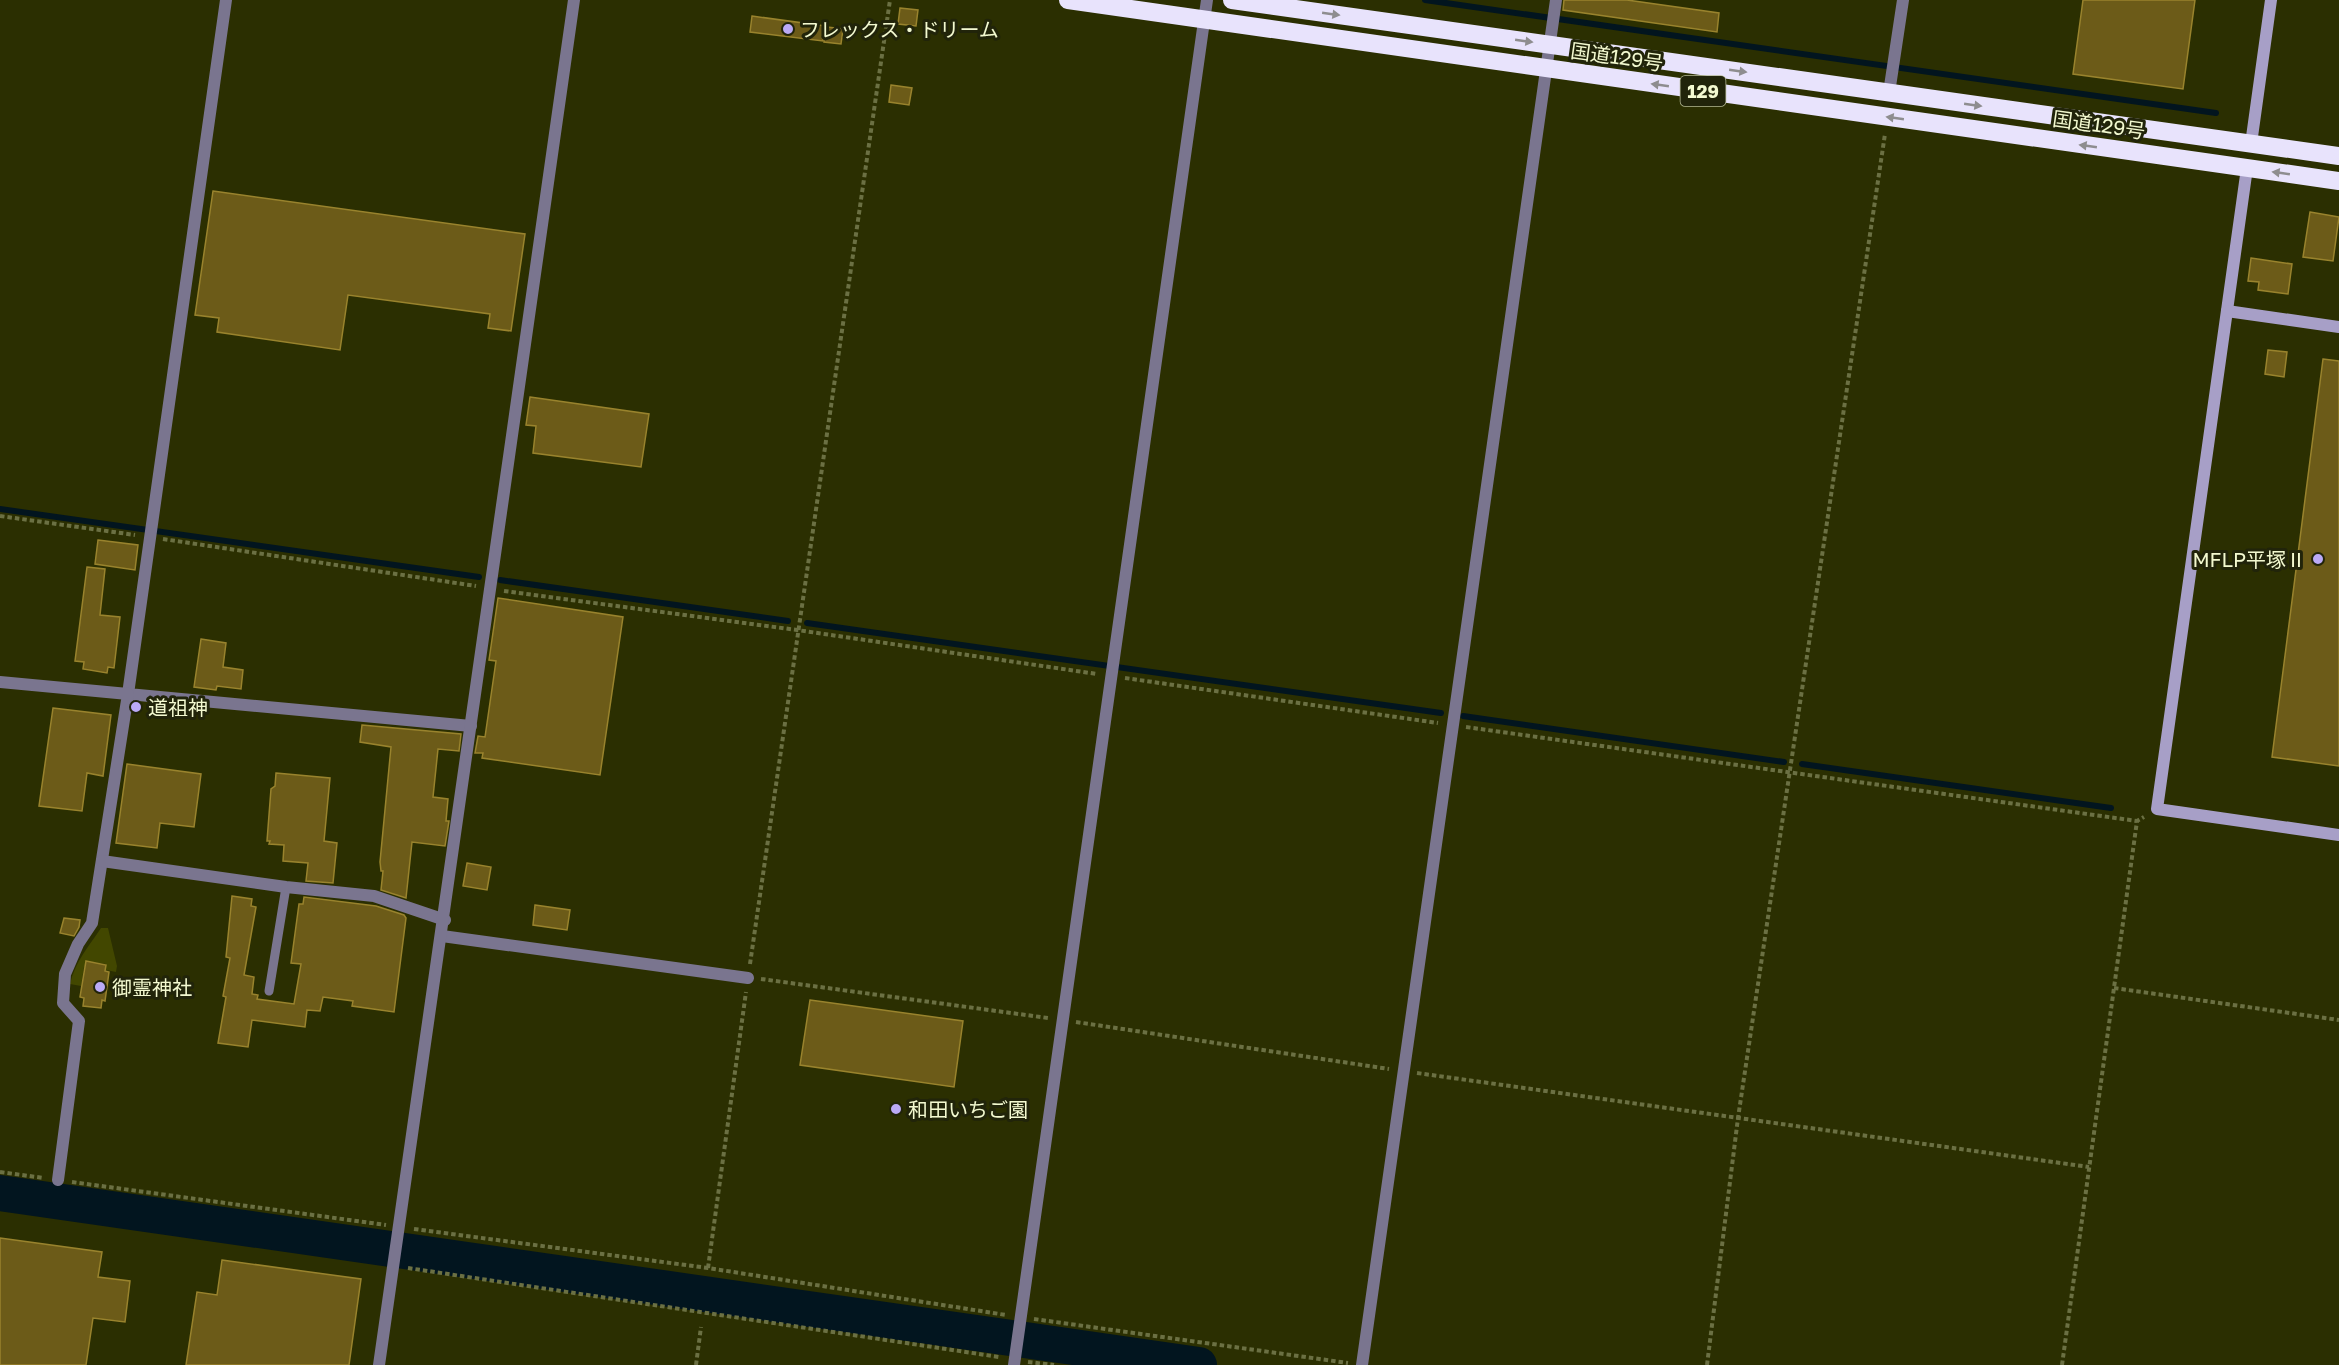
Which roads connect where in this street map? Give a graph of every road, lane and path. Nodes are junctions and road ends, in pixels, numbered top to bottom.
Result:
1 (226, 0) edge
2 (574, 0) edge
3 (890, 0) edge
4 (1068, 0) edge
5 (1207, 0) edge
6 (1232, 0) edge
7 (1903, 0) edge
8 (2271, 0) edge
9 (1555, 5) edge
10 (1204, 20) junction
11 (1550, 45) junction
12 (1546, 69) junction
13 (1889, 93) junction
14 (1888, 117) junction
15 (2251, 144) junction
16 (2339, 156) edge
17 (2247, 168) junction
18 (2339, 181) edge
19 (2227, 311) junction
20 (2339, 327) edge
21 (0, 516) edge
22 (150, 533) junction
23 (490, 589) junction
24 (797, 630) junction
25 (1112, 669) junction
26 (0, 682) edge
27 (128, 694) junction
28 (1453, 725) junction
29 (471, 726) junction
30 (1790, 772) junction
31 (2157, 809) junction
32 (2137, 821) junction
33 (2339, 835) edge
34 (102, 861) junction
35 (286, 887) junction
36 (445, 920) junction
37 (442, 936) junction
38 (748, 978) junction
39 (2114, 988) junction
40 (270, 991) dead end
41 (2339, 1020) edge
42 (0, 1172) edge
43 (58, 1180) junction
44 (398, 1231) junction
45 (394, 1264) junction
46 (708, 1268) junction
47 (1020, 1321) junction
48 (701, 1327) dead end
49 (1015, 1359) edge
50 (379, 1365) edge
51 (696, 1365) edge
52 (1054, 1365) edge
53 (1362, 1365) edge
54 (1707, 1365) edge
55 (2062, 1365) edge

1 - 22 street
2 - 23 street
3 - 24 path
4 - 10 highway, 国道129号 / 129
5 - 10 street
6 -> 11 highway, 国道129号 / 129
7 - 13 street
8 - 15 street
9 - 11 street
10 - 12 highway, 国道129号 / 129
10 - 25 street
11 - 12 street
11 -> 13 highway, 国道129号 / 129
14 -> 12 highway, 国道129号 / 129
12 - 28 street
13 -> 15 highway, 国道129号 / 129
17 -> 14 highway, 国道129号 / 129
14 - 30 path
15 - 16 highway, 国道129号 / 129
18 -> 17 highway, 国道129号 / 129
17 - 19 street
19 - 20 street
19 - 31 street
21 - 22 path
22 - 23 path
22 - 27 street
23 - 24 path
23 - 29 street
24 - 25 path
24 - 38 path
25 - 28 path
25 - 47 street
26 - 27 street
27 - 29 street
27 - 34 street
28 - 30 path
28 - 53 street
29 - 36 street
30 - 32 path
30 - 54 path
31 - 32 path
31 - 33 street
32 - 39 path
34 - 35 street
34 - 43 street
35 - 36 street
35 - 40 lane
36 - 37 street
37 - 38 street
37 - 44 street
38 - 46 path
39 - 41 path
39 - 55 path
42 - 43 path
43 - 44 path
44 - 45 street
44 - 46 path
45 - 49 path
45 - 50 street
46 - 47 path
47 - 49 street
47 - 53 path
48 - 51 path
49 - 52 path

